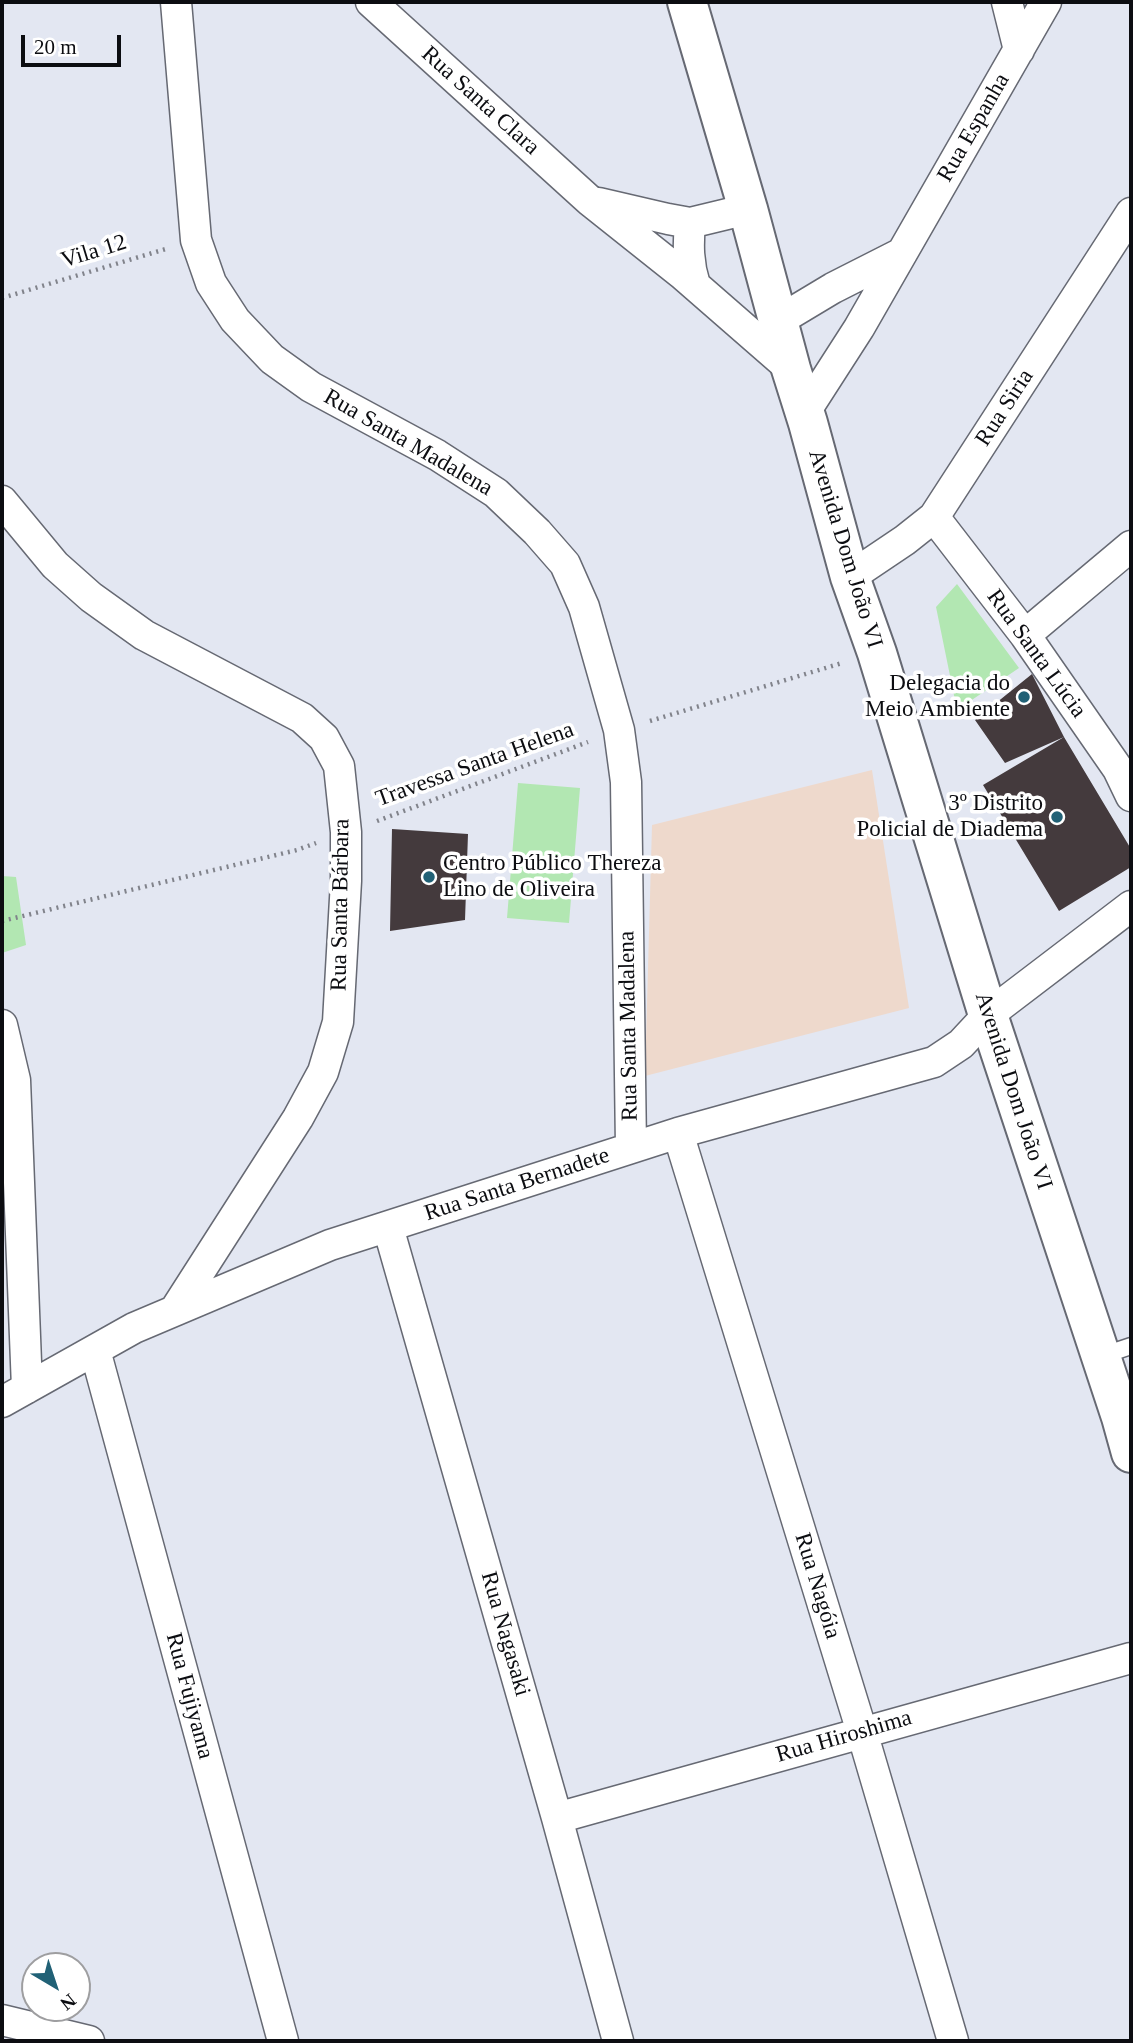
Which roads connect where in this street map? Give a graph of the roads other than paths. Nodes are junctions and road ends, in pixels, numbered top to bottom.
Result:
1 (176, 2) edge
2 (371, 2) edge
3 (687, 2) edge
4 (1007, 2) edge
5 (1046, 2) edge
6 (1019, 50) junction
7 (589, 200) junction
8 (748, 209) junction
9 (1131, 213) edge
10 (690, 223) junction
11 (902, 253) junction
12 (695, 285) junction
13 (778, 321) junction
14 (791, 369) junction
15 (805, 412) junction
16 (2, 501) edge
17 (934, 517) junction
18 (1131, 546) edge
19 (850, 577) junction
20 (1025, 635) junction
21 (1124, 763) edge
22 (1131, 796) edge
23 (1131, 906) edge
24 (988, 1015) junction
25 (2, 1025) edge
26 (678, 1133) junction
27 (631, 1148) junction
28 (388, 1227) junction
29 (175, 1310) junction
30 (95, 1350) junction
31 (1116, 1351) edge
32 (14, 1395) edge
33 (1131, 1453) edge
34 (1131, 1658) edge
35 (862, 1732) junction
36 (557, 1818) junction
37 (2, 2020) edge
38 (89, 2041) edge
39 (283, 2041) edge
40 (618, 2041) edge
41 (953, 2041) edge

1 - 27 street, Rua Santa Madalena
2 - 7 street, Rua Santa Clara
3 - 8 street, Avenida Dom João VI
4 - 6 street
5 - 6 street, Rua Espanha
6 - 11 street, Rua Espanha
7 - 10 street, Rua Santa Clara
7 - 12 street, Rua Santa Clara
8 - 10 street, Rua Santa Clara
8 - 13 street, Avenida Dom João VI
9 - 17 street, Rua Siria
10 - 12 street
11 - 13 street
11 - 15 street, Rua Espanha
12 - 14 street, Rua Santa Clara
13 - 14 street, Avenida Dom João VI
14 - 15 street, Avenida Dom João VI
15 - 19 street, Avenida Dom João VI
16 - 29 street, Rua Santa Bárbara
17 - 19 street, Rua Siria
17 - 20 street, Rua Santa Lúcia
18 - 20 street
19 - 24 street, Avenida Dom João VI
20 - 21 street, Rua Santa Lúcia
21 - 22 street, Rua Santa Lúcia
23 - 24 street, Rua Santa Bernadete
24 - 26 street, Rua Santa Bernadete
24 - 31 street, Avenida Dom João VI
25 - 32 street
26 - 27 street, Rua Santa Bernadete
26 - 35 street, Rua Nagóia
27 - 28 street, Rua Santa Bernadete
28 - 29 street, Rua Santa Bernadete
28 - 36 street, Rua Nagasaki
29 - 30 street, Rua Santa Bernadete
30 - 32 street, Rua Santa Bernadete
30 - 39 street, Rua Fujiyama
31 - 33 street, Avenida Dom João VI
34 - 35 street, Rua Hiroshima
35 - 36 street, Rua Hiroshima
35 - 41 street, Rua Nagóia
36 - 40 street, Rua Nagasaki
37 - 38 street

